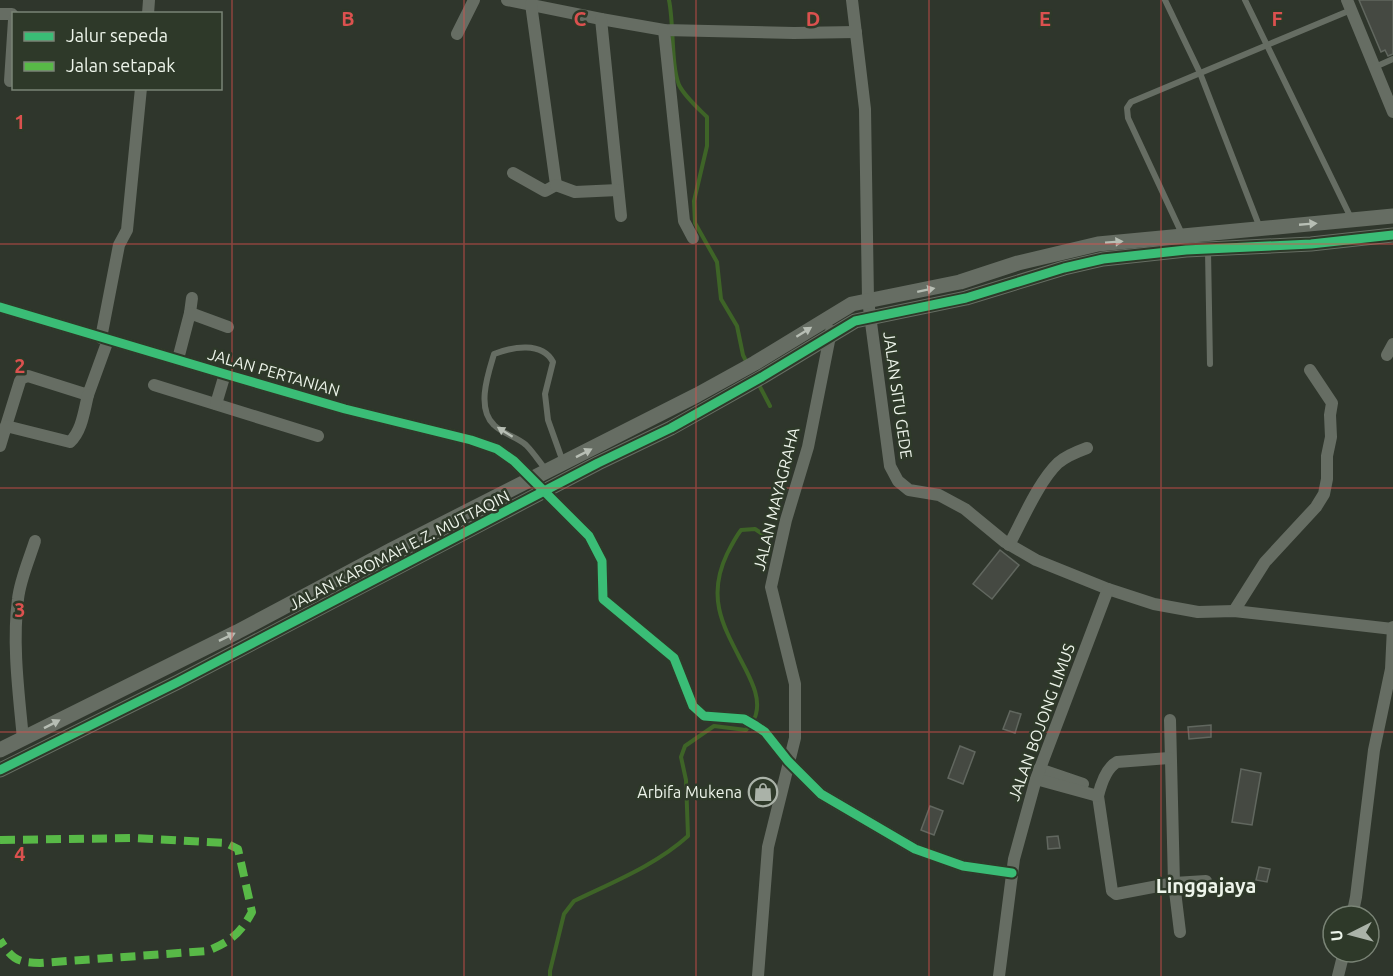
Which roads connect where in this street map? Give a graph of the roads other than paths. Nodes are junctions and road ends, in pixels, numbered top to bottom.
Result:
1 (474, 0) edge
2 (507, 0) edge
3 (852, 0) edge
4 (1165, 0) edge
5 (1245, 0) edge
6 (531, 4) junction
7 (1349, 5) edge
8 (601, 19) junction
9 (666, 30) junction
10 (856, 32) junction
11 (457, 34) dead end
12 (1266, 45) junction
13 (12, 50) edge
14 (1393, 59) edge
15 (1374, 67) junction
16 (1200, 73) junction
17 (10, 81) dead end
18 (141, 90) edge
19 (1393, 112) edge
20 (513, 173) dead end
21 (556, 185) junction
22 (618, 190) junction
23 (621, 216) dead end
24 (1393, 216) edge
25 (1352, 220) junction
26 (1260, 228) junction
27 (1182, 234) junction
28 (1393, 235) edge
29 (693, 238) dead end
30 (1208, 249) junction
31 (192, 298) dead end
32 (868, 300) junction
33 (0, 307) edge
34 (190, 313) junction
35 (835, 313) junction
36 (871, 318) junction
37 (228, 327) dead end
38 (831, 336) junction
39 (105, 339) junction
40 (178, 359) junction
41 (1210, 364) dead end
42 (1310, 370) dead end
43 (225, 374) junction
44 (154, 385) dead end
45 (88, 395) junction
46 (216, 404) junction
47 (6, 426) junction
48 (318, 436) dead end
49 (0, 446) edge
50 (1087, 448) dead end
51 (563, 464) junction
52 (547, 471) junction
53 (532, 479) junction
54 (545, 491) junction
55 (35, 541) dead end
56 (1009, 545) junction
57 (1108, 589) junction
58 (1234, 611) junction
59 (1393, 628) edge
60 (161, 669) junction
61 (171, 685) junction
62 (1170, 720) dead end
63 (23, 739) junction
64 (0, 750) edge
65 (1169, 758) junction
66 (788, 761) junction
67 (0, 770) edge
68 (1037, 774) junction
69 (1099, 792) junction
70 (1012, 873) junction
71 (1206, 881) dead end
72 (1174, 883) junction
73 (1355, 904) edge
74 (1180, 932) dead end
75 (758, 976) edge
76 (999, 976) edge

1 - 11 street
2 - 6 street
3 - 10 street, JALAN SITU GEDE
4 - 16 lane
5 - 12 lane
6 - 8 street
6 - 21 street
7 - 12 lane
7 - 15 street
8 - 9 street
8 - 22 street
9 - 10 street
9 - 29 street
10 - 32 street, JALAN SITU GEDE
12 - 16 lane
12 - 25 lane
13 - 17 street
14 - 15 lane
15 - 19 street
16 - 26 lane
16 - 27 lane
18 - 39 street
20 - 21 street
21 - 22 street
22 - 23 street
24 - 25 street, JALAN KAROMAH E.Z. MUTTAQIN
26 -> 25 street, JALAN KAROMAH E.Z. MUTTAQIN
26 - 27 street, JALAN KAROMAH E.Z. MUTTAQIN
32 -> 27 street, JALAN KAROMAH E.Z. MUTTAQIN
28 - 30 street, JALAN KAROMAH E.Z. MUTTAQIN
30 - 36 street, JALAN KAROMAH E.Z. MUTTAQIN
30 - 41 lane
31 - 34 street
32 - 35 street, JALAN KAROMAH E.Z. MUTTAQIN
32 - 36 street, JALAN SITU GEDE
33 - 39 street, JALAN PERTANIAN
34 - 37 street
34 - 40 street
35 - 38 street, JALAN MAYAGRAHA
51 -> 35 street, JALAN KAROMAH E.Z. MUTTAQIN
36 - 38 street, JALAN KAROMAH E.Z. MUTTAQIN
36 - 56 street, JALAN SITU GEDE
38 - 54 street, JALAN KAROMAH E.Z. MUTTAQIN
38 - 66 street, JALAN MAYAGRAHA
39 - 40 street, JALAN PERTANIAN
39 - 45 street
40 - 43 street, JALAN PERTANIAN
42 - 58 street
43 - 46 street
43 - 53 street, JALAN PERTANIAN
44 - 46 street
45 - 47 street
45 - 47 street
46 - 48 street
47 - 49 street
50 - 56 street
51 - 52 street, JALAN KAROMAH E.Z. MUTTAQIN
52 -> 51 lane
52 - 53 street, JALAN KAROMAH E.Z. MUTTAQIN
53 - 54 street, JALAN PERTANIAN
60 -> 53 street, JALAN KAROMAH E.Z. MUTTAQIN
54 - 61 street, JALAN KAROMAH E.Z. MUTTAQIN
54 - 66 street, JALAN PERTANIAN
55 - 63 street
56 - 57 street, JALAN SITU GEDE
57 - 58 street, JALAN SITU GEDE
57 - 68 street, JALAN BOJONG LIMUS
58 - 59 street, JALAN SITU GEDE
59 - 73 street
60 - 61 street
63 -> 60 street, JALAN KAROMAH E.Z. MUTTAQIN
61 - 67 street, JALAN KAROMAH E.Z. MUTTAQIN
62 - 65 street
63 - 64 street, JALAN KAROMAH E.Z. MUTTAQIN
65 - 69 street
65 - 72 street
66 - 70 street
66 - 75 street, JALAN MAYAGRAHA
68 - 69 street
68 - 70 street, JALAN BOJONG LIMUS
69 - 72 street
70 - 76 street, JALAN BOJONG LIMUS
71 - 72 street
72 - 74 street

